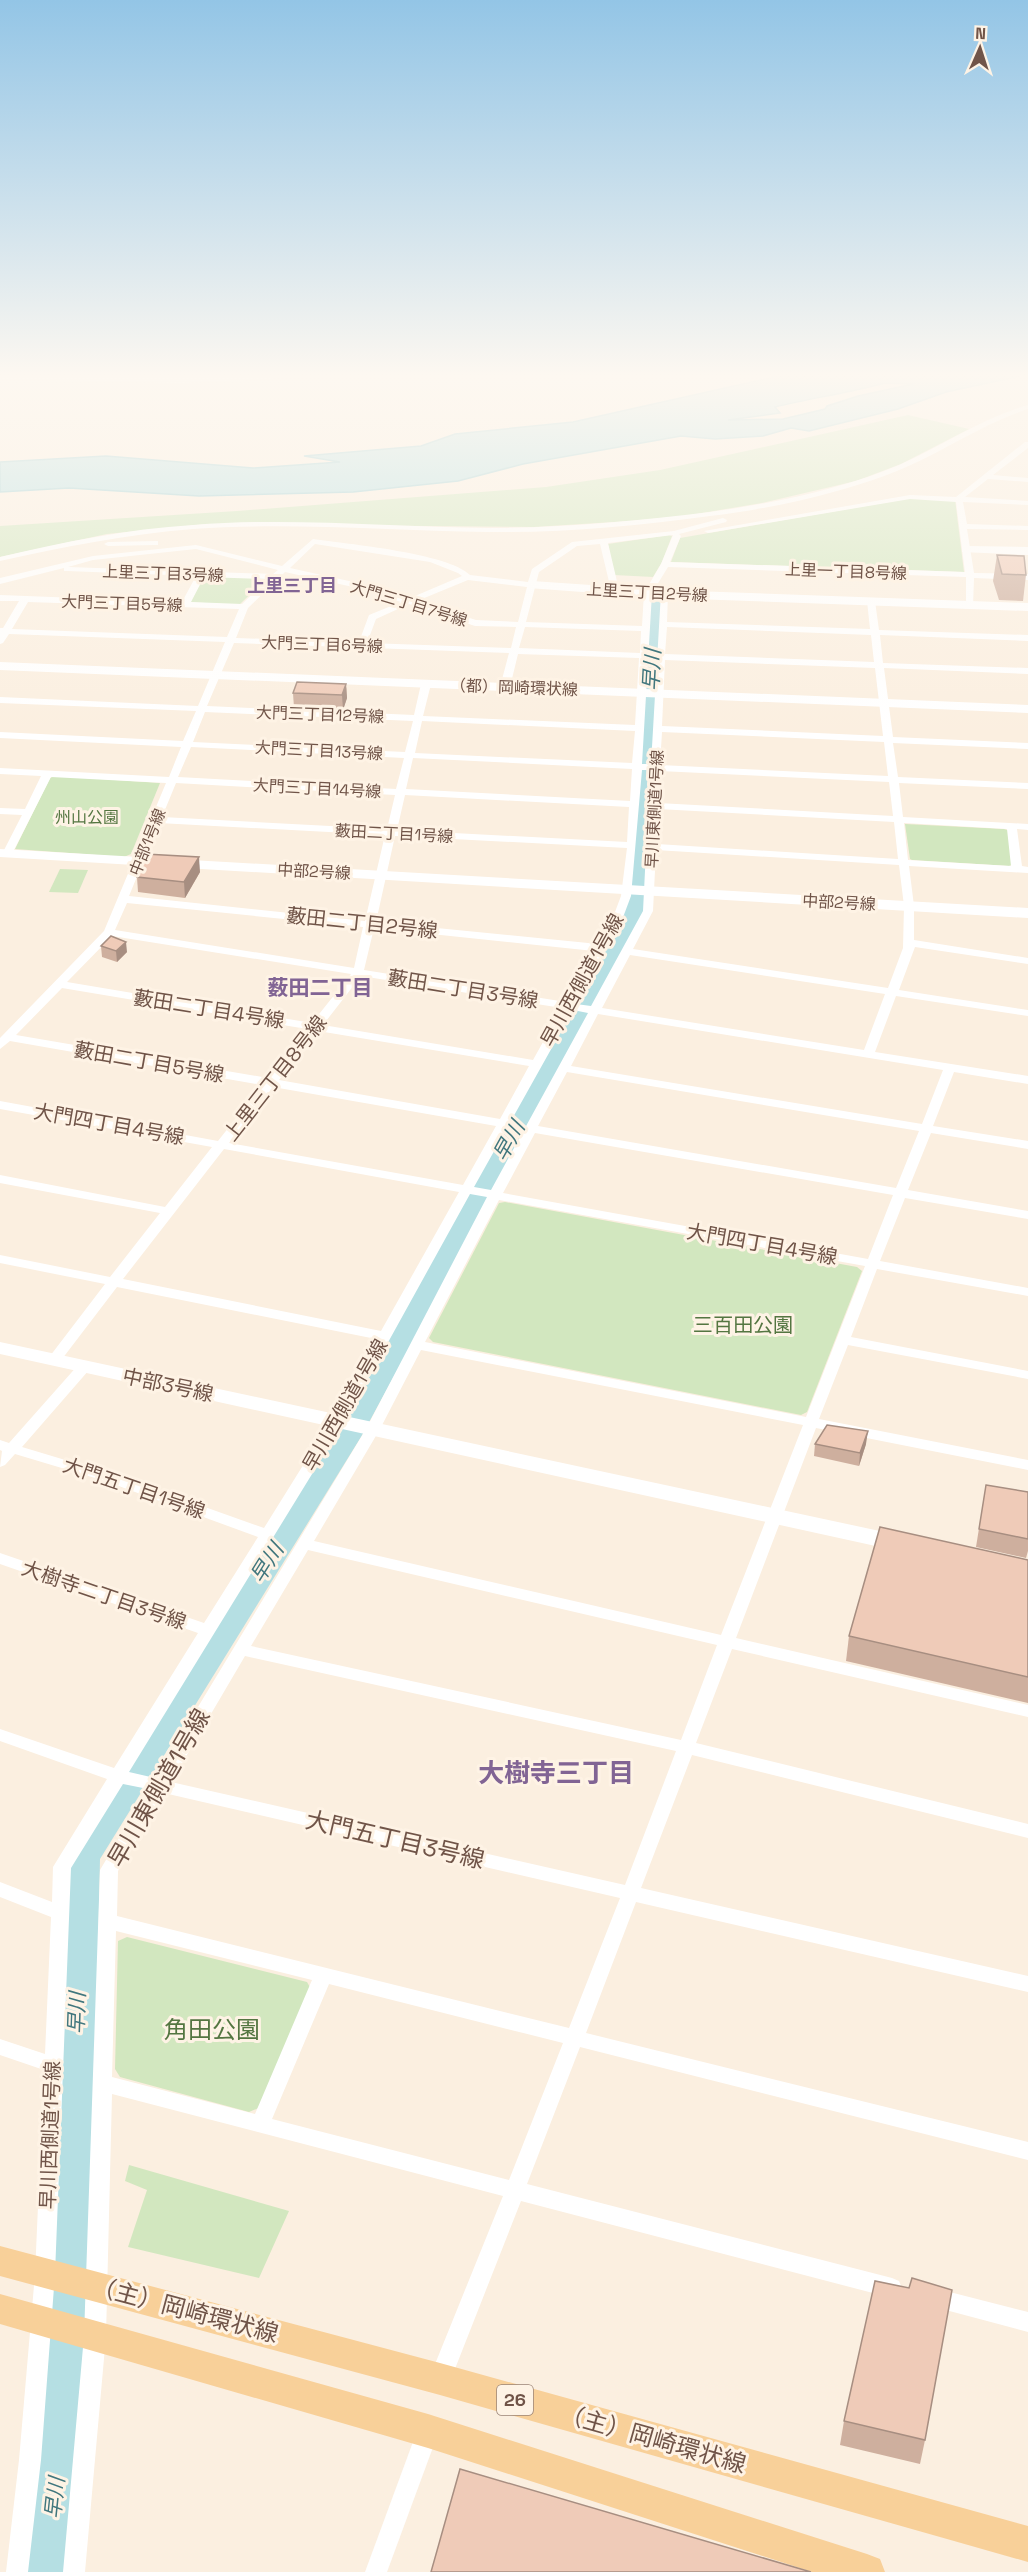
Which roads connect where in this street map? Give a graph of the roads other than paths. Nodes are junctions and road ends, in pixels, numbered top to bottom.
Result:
1 (802, 496) joint
2 (910, 496) edge
3 (911, 496) edge
4 (962, 496) edge
5 (959, 498) junction
6 (1028, 502) edge
7 (963, 526) junction
8 (1028, 528) edge
9 (675, 534) junction
10 (604, 542) junction
11 (196, 547) junction
12 (966, 550) junction
13 (1028, 551) edge
14 (31, 552) junction
15 (0, 559) edge
16 (665, 564) junction
17 (50, 569) junction
18 (284, 569) junction
19 (201, 574) junction
20 (970, 575) junction
21 (275, 577) junction
22 (467, 577) junction
23 (1028, 577) edge
24 (0, 581) edge
25 (532, 585) junction
26 (615, 590) junction
27 (648, 593) junction
28 (664, 594) junction
29 (0, 598) edge
30 (25, 599) junction
31 (410, 601) junction
32 (871, 601) junction
33 (970, 604) junction
34 (185, 605) junction
35 (244, 607) junction
36 (1028, 607) edge
37 (663, 624) junction
38 (521, 625) junction
39 (646, 629) junction
40 (3, 631) edge
41 (875, 633) junction
42 (1028, 638) edge
43 (231, 640) junction
44 (0, 641) edge
45 (362, 645) junction
46 (515, 651) junction
47 (644, 656) junction
48 (662, 657) junction
49 (878, 665) junction
50 (0, 666) edge
51 (1028, 671) edge
52 (215, 675) junction
53 (426, 684) junction
54 (505, 687) junction
55 (642, 693) junction
56 (660, 693) junction
57 (0, 700) edge
58 (882, 703) junction
59 (201, 709) junction
60 (1028, 709) edge
61 (418, 718) junction
62 (640, 728) junction
63 (658, 729) junction
64 (0, 735) edge
65 (887, 739) junction
66 (188, 744) junction
67 (1028, 746) edge
68 (409, 754) junction
69 (638, 765) junction
70 (656, 766) junction
71 (0, 771) edge
72 (47, 774) junction
73 (893, 778) junction
74 (171, 781) junction
75 (1028, 786) edge
76 (400, 792) junction
77 (635, 804) junction
78 (654, 806) junction
79 (0, 811) edge
80 (27, 812) junction
81 (156, 820) junction
82 (899, 820) junction
83 (1012, 826) junction
84 (1028, 827) edge
85 (390, 832) junction
86 (632, 845) junction
87 (652, 847) junction
88 (3, 853) edge
89 (139, 861) junction
90 (904, 862) junction
91 (1022, 869) edge
92 (380, 875) junction
93 (628, 890) junction
94 (650, 891) junction
95 (123, 899) junction
96 (909, 906) junction
97 (1028, 913) edge
98 (369, 924) junction
99 (109, 932) junction
100 (910, 943) junction
101 (601, 948) junction
102 (627, 951) junction
103 (1028, 961) edge
104 (358, 973) junction
105 (60, 984) junction
106 (891, 992) junction
107 (567, 1006) junction
108 (595, 1011) junction
109 (1028, 1013) edge
110 (315, 1026) junction
111 (4, 1041) edge
112 (868, 1054) junction
113 (536, 1064) junction
114 (564, 1068) junction
115 (950, 1068) junction
116 (1028, 1080) edge
117 (270, 1083) junction
118 (0, 1104) edge
119 (503, 1123) junction
120 (926, 1128) junction
121 (532, 1129) junction
122 (222, 1145) junction
123 (1028, 1146) edge
124 (0, 1179) edge
125 (465, 1190) junction
126 (901, 1193) junction
127 (495, 1195) junction
128 (168, 1211) junction
129 (1028, 1215) edge
130 (0, 1259) edge
131 (873, 1264) junction
132 (115, 1282) junction
133 (1028, 1292) edge
134 (384, 1336) junction
135 (844, 1340) junction
136 (417, 1345) junction
137 (0, 1348) edge
138 (54, 1360) junction
139 (84, 1366) junction
140 (1028, 1375) edge
141 (337, 1422) junction
142 (812, 1422) junction
143 (374, 1430) junction
144 (6, 1447) edge
145 (0, 1462) edge
146 (1028, 1465) edge
147 (776, 1517) junction
148 (268, 1535) junction
149 (304, 1544) junction
150 (923, 1549) edge
151 (0, 1558) edge
152 (208, 1631) junction
153 (726, 1641) junction
154 (240, 1650) junction
155 (1028, 1711) edge
156 (0, 1735) edge
157 (686, 1747) junction
158 (118, 1776) junction
159 (159, 1785) junction
160 (1028, 1831) edge
161 (0, 1889) edge
162 (632, 1894) junction
163 (60, 1913) junction
164 (106, 1922) junction
165 (323, 1977) junction
166 (1028, 1984) edge
167 (574, 2039) junction
168 (0, 2047) edge
169 (53, 2065) junction
170 (102, 2083) junction
171 (260, 2124) junction
172 (1028, 2151) edge
173 (516, 2191) junction
174 (0, 2261) edge
175 (45, 2274) junction
176 (96, 2286) junction
177 (0, 2309) edge
178 (42, 2321) junction
179 (1028, 2322) edge
180 (95, 2336) junction
181 (440, 2379) junction
182 (428, 2431) junction
183 (1028, 2544) edge
184 (17, 2572) edge
185 (74, 2572) edge
186 (376, 2572) edge
187 (867, 2572) edge

1 - 9 street
1 - 14 street
2 - 9 street
3 - 5 street
4 - 5 street
5 - 6 street
5 - 7 street
7 - 8 street
7 - 12 street
9 - 10 street
9 - 16 street, 早川西側道1号線
10 - 25 street
10 - 26 street
11 - 14 street
11 - 17 street, 大門三丁目7号線
11 - 18 street, 大門三丁目7号線
12 - 13 street
12 - 20 street
14 - 15 street
16 - 20 street, 上里一丁目8号線
16 - 27 street, 早川西側道1号線
17 - 19 street, 上里三丁目3号線
17 - 24 street, 大門三丁目7号線
18 - 21 street, 上里三丁目2号線
18 - 22 street, 上里三丁目2号線
18 - 31 street, 大門三丁目7号線
19 - 21 street, 上里三丁目3号線
19 - 34 street
20 - 23 street, 上里一丁目8号線
20 - 33 street
21 - 35 street, 上里三丁目2号線
22 - 25 street, 上里三丁目2号線
22 - 31 street
25 - 26 street, 上里三丁目2号線
25 - 38 street
26 - 27 street, 上里三丁目2号線
27 - 28 street, 上里三丁目2号線
27 - 39 street, 早川西側道1号線
28 - 32 street, 上里三丁目2号線
28 - 37 street, 早川東側道1号線
29 - 30 street, 大門三丁目5号線
30 - 34 street, 大門三丁目5号線
30 - 40 street
31 - 38 street, 大門三丁目7号線
31 - 45 street
32 - 33 street, 上里三丁目2号線
32 - 41 street
33 - 36 street, 上里三丁目2号線
34 - 35 street, 大門三丁目5号線
35 - 43 street, 中部1号線
37 - 41 street
37 - 48 street, 早川東側道1号線
38 - 39 street, 大門三丁目7号線
38 - 46 street
39 - 47 street, 早川西側道1号線
40 - 43 street, 大門三丁目6号線
40 - 44 street
41 - 42 street
41 - 49 street
43 - 45 street, 大門三丁目6号線
43 - 52 street, 中部1号線
45 - 46 street, 大門三丁目6号線
46 - 47 street, 大門三丁目6号線
46 - 54 street
47 - 55 street, 早川西側道1号線
48 - 49 street
48 - 56 street, 早川東側道1号線
49 - 51 street
49 - 58 street
50 - 52 street, （都）岡崎環状線
52 - 53 street, （都）岡崎環状線
52 - 59 street, 中部1号線
53 - 54 street, （都）岡崎環状線
53 - 61 street, 上里三丁目8号線
54 - 55 street, （都）岡崎環状線
55 - 56 street, （都）岡崎環状線
55 - 62 street, 早川西側道1号線
56 - 58 street, （都）岡崎環状線
56 - 63 street, 早川東側道1号線
57 - 59 street, 大門三丁目12号線
58 - 60 street, （都）岡崎環状線
58 - 65 street
59 - 61 street, 大門三丁目12号線
59 - 66 street, 中部1号線
61 - 62 street, 大門三丁目12号線
61 - 68 street, 上里三丁目8号線
62 - 69 street, 早川西側道1号線
63 - 65 street
63 - 70 street, 早川東側道1号線
64 - 66 street, 大門三丁目13号線
65 - 67 street
65 - 73 street
66 - 68 street, 大門三丁目13号線
66 - 74 street, 中部1号線
68 - 69 street, 大門三丁目13号線
68 - 76 street, 上里三丁目8号線
69 - 70 street, 大門三丁目13号線
69 - 77 street, 早川西側道1号線
70 - 73 street, 大門三丁目13号線
70 - 78 street, 早川東側道1号線
71 - 72 street, 大門三丁目14号線
72 - 74 street, 大門三丁目14号線
72 - 80 street
73 - 75 street, 大門三丁目13号線
73 - 82 street
74 - 76 street, 大門三丁目14号線
74 - 81 street, 中部1号線
76 - 77 street, 大門三丁目14号線
76 - 85 street, 上里三丁目8号線
77 - 86 street, 早川西側道1号線
78 - 82 street
78 - 87 street, 早川東側道1号線
79 - 80 street
80 - 88 street
81 - 85 street, 藪田二丁目1号線
81 - 89 street, 中部1号線
82 - 83 street
82 - 90 street
83 - 84 street
83 - 91 street
85 - 86 street, 藪田二丁目1号線
85 - 92 street, 上里三丁目8号線
86 - 93 street, 早川西側道1号線
87 - 90 street
87 - 94 street, 早川東側道1号線
88 - 89 street, 中部2号線
89 - 92 street, 中部2号線
89 - 95 street, 中部1号線
90 - 91 street
90 - 96 street
92 - 93 street, 中部2号線
92 - 98 street, 上里三丁目8号線
93 - 94 street, 中部2号線
93 - 101 street, 早川西側道1号線
94 - 96 street, 中部2号線
94 - 102 street, 早川東側道1号線
95 - 98 street, 藪田二丁目2号線
95 - 99 street, 中部1号線
96 - 97 street, 中部2号線
96 - 100 street
98 - 101 street, 藪田二丁目2号線
98 - 104 street, 上里三丁目8号線
99 - 104 street, 藪田二丁目3号線
99 - 105 street, 中部1号線
100 - 103 street
100 - 106 street
101 - 107 street, 早川西側道1号線
102 - 106 street
102 - 108 street, 早川東側道1号線
104 - 107 street, 藪田二丁目3号線
104 - 110 street, 上里三丁目8号線
105 - 110 street, 藪田二丁目4号線
105 - 111 street, 中部1号線
106 - 109 street
106 - 112 street
107 - 108 street, 藪田二丁目3号線
107 - 113 street, 早川西側道1号線
108 - 112 street, 藪田二丁目3号線
108 - 114 street, 早川東側道1号線
110 - 113 street, 藪田二丁目4号線
110 - 117 street, 上里三丁目8号線
111 - 117 street, 藪田二丁目5号線
112 - 115 street, 藪田二丁目3号線
113 - 119 street, 早川西側道1号線
114 - 120 street
114 - 121 street
115 - 116 street, 藪田二丁目3号線
115 - 120 street
117 - 119 street, 藪田二丁目5号線
117 - 122 street, 上里三丁目8号線
118 - 122 street, 大門四丁目4号線
119 - 125 street, 早川西側道1号線
120 - 123 street
120 - 126 street
121 - 126 street
121 - 127 street
122 - 125 street, 大門四丁目4号線
122 - 128 street, 上里三丁目8号線
124 - 128 street
125 - 127 street, 大門四丁目4号線
125 - 134 street, 早川西側道1号線
126 - 129 street
126 - 131 street
127 - 131 street, 大門四丁目4号線
127 - 136 street, 早川東側道1号線
128 - 132 street, 上里三丁目8号線
130 - 132 street
131 - 133 street, 大門四丁目4号線
131 - 135 street
132 - 134 street
132 - 138 street, 上里三丁目8号線
134 - 141 street, 早川西側道1号線
135 - 140 street
135 - 142 street
136 - 142 street
136 - 143 street, 早川東側道1号線
137 - 138 street, 中部3号線
138 - 139 street, 中部3号線
139 - 141 street, 中部3号線
139 - 144 street
141 - 143 street, 中部3号線
141 - 148 street, 早川西側道1号線
142 - 146 street
142 - 147 street
143 - 147 street, 中部3号線
143 - 149 street, 早川東側道1号線
144 - 145 street
144 - 148 street, 大門五丁目1号線
147 - 150 street, 中部3号線
147 - 153 street
148 - 152 street, 早川西側道1号線
149 - 153 street
149 - 154 street, 早川東側道1号線
151 - 152 street, 大樹寺二丁目3号線
152 - 158 street, 早川西側道1号線
153 - 155 street
153 - 157 street
154 - 157 street
154 - 159 street, 早川東側道1号線
156 - 158 street
157 - 160 street
157 - 162 street
158 - 159 street, 大門五丁目3号線
158 - 163 street, 早川西側道1号線
159 - 162 street, 大門五丁目3号線
159 - 164 street, 早川東側道1号線
161 - 163 street
162 - 166 street, 大門五丁目3号線
162 - 167 street
163 - 169 street, 早川西側道1号線
164 - 165 street
164 - 170 street, 早川東側道1号線
165 - 167 street
165 - 171 street
167 - 172 street
167 - 173 street
168 - 169 street
169 - 175 street, 早川西側道1号線
170 - 171 street
170 - 176 street, 早川東側道1号線
171 - 173 street
173 - 179 street
173 - 181 street
174 - 175 main road, （主）岡崎環状線 / 26
175 - 176 main road, （主）岡崎環状線 / 26
175 - 178 street, 早川西側道1号線
176 - 180 street, 早川東側道1号線
176 - 181 main road, （主）岡崎環状線 / 26
177 - 178 main road
178 - 180 main road
178 - 184 street, 早川西側道1号線
180 - 182 main road
180 - 185 street, 早川東側道1号線
181 - 183 main road, （主）岡崎環状線 / 26
182 - 186 street
182 - 187 main road

